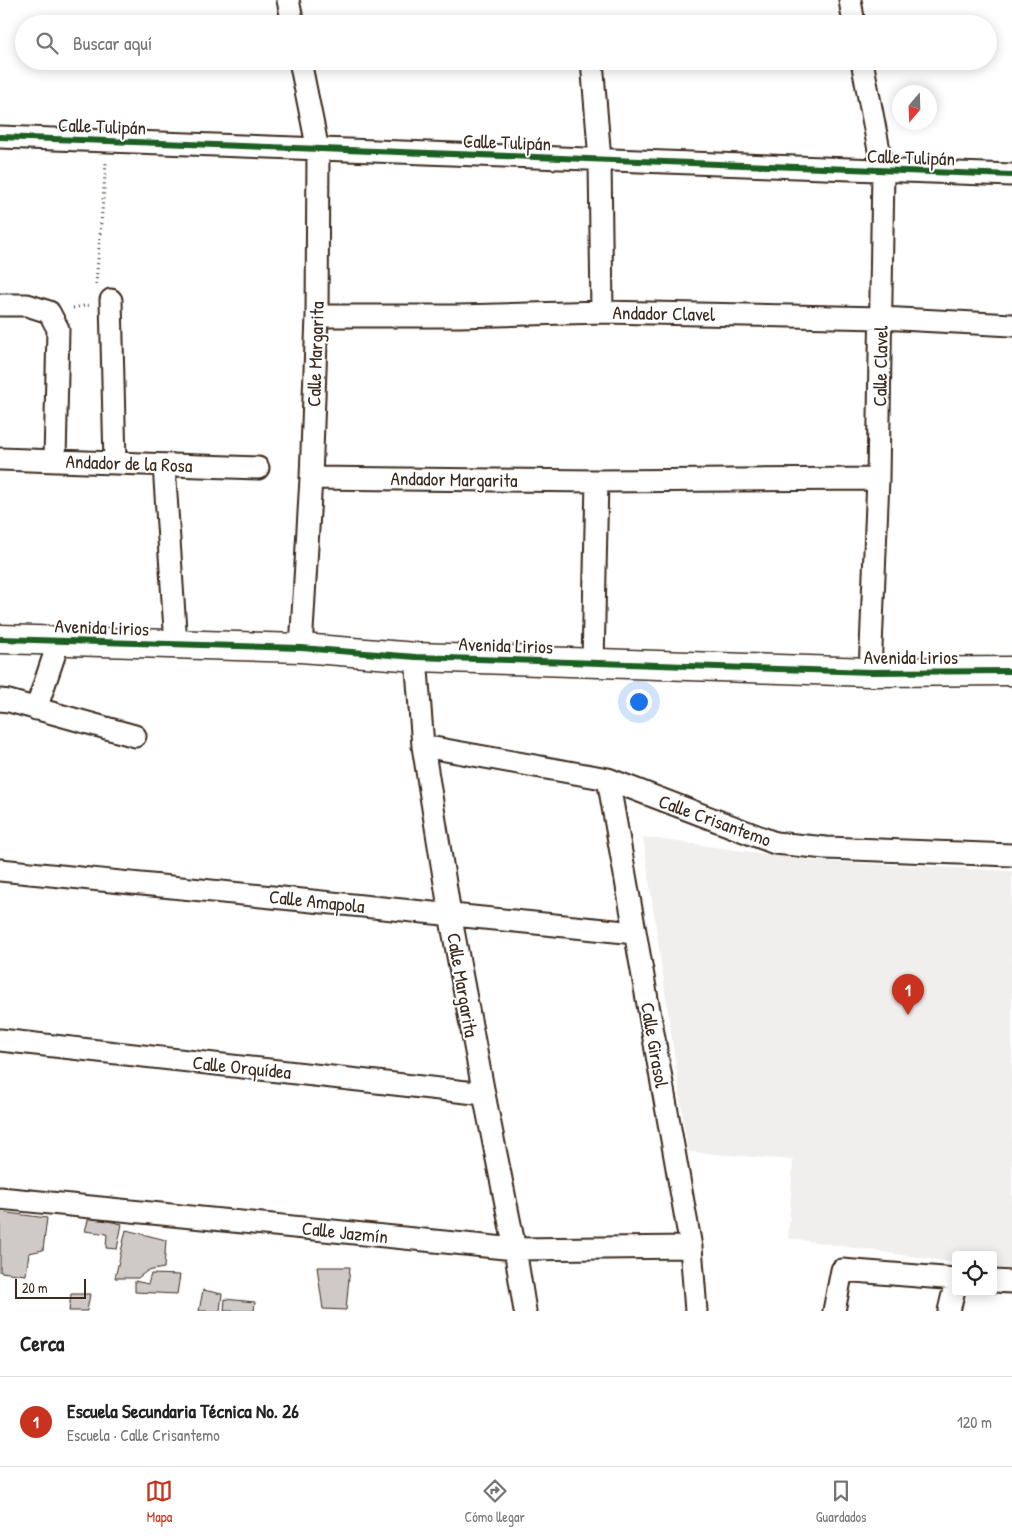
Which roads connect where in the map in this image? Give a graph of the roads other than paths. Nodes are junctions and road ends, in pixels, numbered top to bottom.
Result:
1 (288, 0) edge
2 (850, 0) edge
3 (291, 15) edge
4 (852, 15) edge
5 (302, 70) edge
6 (593, 70) edge
7 (864, 70) edge
8 (0, 137) edge
9 (318, 150) junction
10 (600, 160) junction
11 (883, 171) junction
12 (1012, 175) edge
13 (103, 302) road end
14 (0, 305) edge
15 (602, 312) junction
16 (317, 316) junction
17 (881, 318) junction
18 (1012, 325) edge
19 (0, 459) edge
20 (55, 460) junction
21 (115, 463) junction
22 (164, 465) junction
23 (258, 468) dead end
24 (311, 478) junction
25 (878, 479) junction
26 (596, 481) junction
27 (0, 639) edge
28 (59, 641) junction
29 (176, 645) junction
30 (302, 648) junction
31 (416, 657) junction
32 (593, 664) junction
33 (1012, 671) edge
34 (870, 672) junction
35 (0, 700) edge
36 (36, 709) junction
37 (135, 736) dead end
38 (423, 746) junction
39 (608, 780) junction
40 (1012, 855) edge
41 (0, 870) edge
42 (450, 914) junction
43 (635, 933) junction
44 (0, 1040) edge
45 (484, 1094) junction
46 (0, 1198) edge
47 (691, 1247) junction
48 (515, 1248) junction
49 (952, 1280) edge
50 (997, 1281) edge
51 (1012, 1282) edge
52 (952, 1296) edge
53 (525, 1311) edge
54 (696, 1311) edge
55 (834, 1311) edge
56 (949, 1311) edge

1 - 3 street
2 - 4 street
5 - 9 street, Calle Margarita
6 - 10 street
7 - 11 street, Calle Clavel
8 - 9 street, Calle Tulipán
9 - 10 street, Calle Tulipán
9 - 16 street, Calle Margarita
10 - 11 street, Calle Tulipán
10 - 15 street
11 - 12 street, Calle Tulipán
11 - 17 street, Calle Clavel
13 - 21 street
14 - 20 street
15 - 16 street, Andador Clavel
15 - 17 street, Andador Clavel
16 - 24 street, Calle Margarita
17 - 18 street, Andador Clavel
17 - 25 street, Calle Clavel
19 - 20 street, Andador de la Rosa
20 - 21 street, Andador de la Rosa
21 - 22 street, Andador de la Rosa
22 - 23 street, Andador de la Rosa
22 - 29 street
24 - 26 street, Andador Margarita
24 - 30 street, Calle Margarita
25 - 26 street
25 - 34 street, Calle Clavel
26 - 32 street
27 - 28 street, Avenida Lirios
28 - 29 street, Avenida Lirios
28 - 36 street
29 - 30 street, Avenida Lirios
30 - 31 street, Avenida Lirios
31 - 32 street, Avenida Lirios
31 - 38 street, Calle Margarita
32 - 34 street, Avenida Lirios
33 - 34 street, Avenida Lirios
35 - 36 street
36 - 37 street
38 - 39 street, Calle Crisantemo
38 - 42 street, Calle Margarita
39 - 40 street, Calle Crisantemo
39 - 43 street, Calle Girasol
41 - 42 street, Calle Amapola
42 - 43 street, Calle Amapola
42 - 45 street, Calle Margarita
43 - 47 street, Calle Girasol
44 - 45 street, Calle Orquídea
45 - 48 street, Calle Margarita
46 - 48 street, Calle Jazmín
47 - 48 street, Calle Jazmín
47 - 54 street, Calle Girasol
48 - 53 street, Calle Margarita
49 - 55 street
50 - 51 street
52 - 56 street

